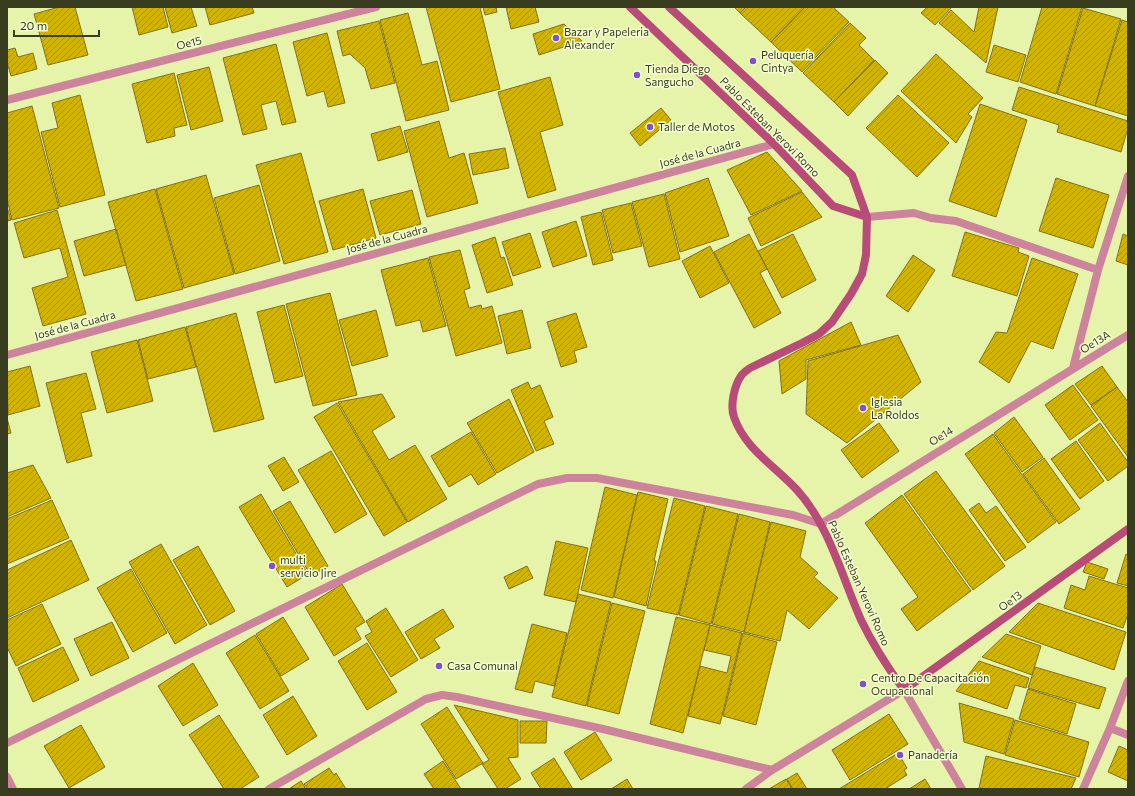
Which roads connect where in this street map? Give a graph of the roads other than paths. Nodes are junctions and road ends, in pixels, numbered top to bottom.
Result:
1 (376, 7) edge
2 (630, 7) edge
3 (669, 7) edge
4 (7, 100) edge
5 (774, 144) junction
6 (1128, 176) edge
7 (867, 217) junction
8 (1098, 270) junction
9 (1128, 334) edge
10 (7, 355) edge
11 (1073, 368) junction
12 (821, 524) junction
13 (1128, 529) edge
14 (1128, 681) edge
15 (904, 690) junction
16 (1110, 728) junction
17 (1128, 735) edge
18 (7, 744) edge
19 (772, 770) junction
20 (7, 777) edge
21 (13, 789) edge
22 (269, 789) edge
23 (746, 789) edge
24 (962, 789) edge
25 (1083, 789) edge

1 - 4 street, Oe15
2 - 5 main road, Pablo Esteban Yerovi Romo
3 - 7 main road, Pablo Esteban Yerovi Romo
5 - 7 main road, Pablo Esteban Yerovi Romo
5 - 10 street, José de la Cuadra
6 - 8 street
7 - 8 street
7 - 12 main road, Pablo Esteban Yerovi Romo
8 - 11 street
9 - 11 street, Oe13A
11 - 12 street, Oe14
12 - 15 main road, Pablo Esteban Yerovi Romo
12 - 18 street
13 - 15 main road, Oe13
14 - 16 street
15 - 19 street
15 - 24 street, Pablo Esteban Yerovi Romo
16 - 17 street
16 - 25 street
19 - 22 street
19 - 23 street
20 - 21 street

